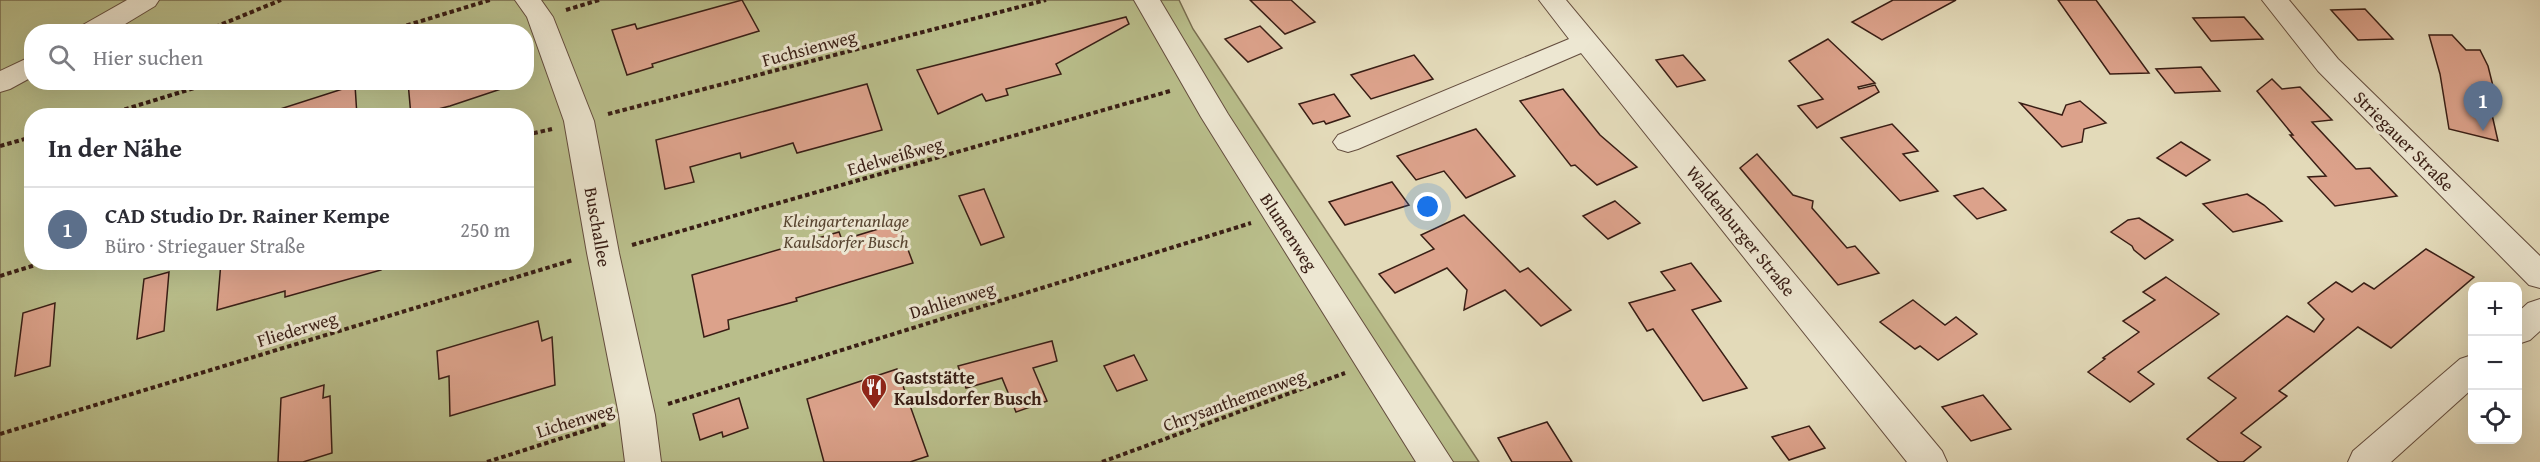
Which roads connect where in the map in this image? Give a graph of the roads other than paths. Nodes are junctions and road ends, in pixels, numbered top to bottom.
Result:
1 (146, 0) edge
2 (528, 0) edge
3 (1147, 0) edge
4 (1552, 0) edge
5 (2274, 0) edge
6 (105, 24) edge
7 (1587, 42) junction
8 (24, 70) edge
9 (0, 83) edge
10 (1348, 142) dead end
11 (2540, 276) edge
12 (2540, 312) edge
13 (2522, 327) edge
14 (2468, 373) edge
15 (643, 462) edge
16 (1435, 462) edge
17 (1929, 462) edge
18 (2366, 462) edge

1 - 6 street
2 - 15 street, Buschallee
3 - 16 street, Blumenweg
4 - 7 street, Waldenburger Straße
5 - 11 street, Striegauer Straße
7 - 10 street
7 - 17 street, Waldenburger Straße
8 - 9 street
12 - 13 street
14 - 18 street

